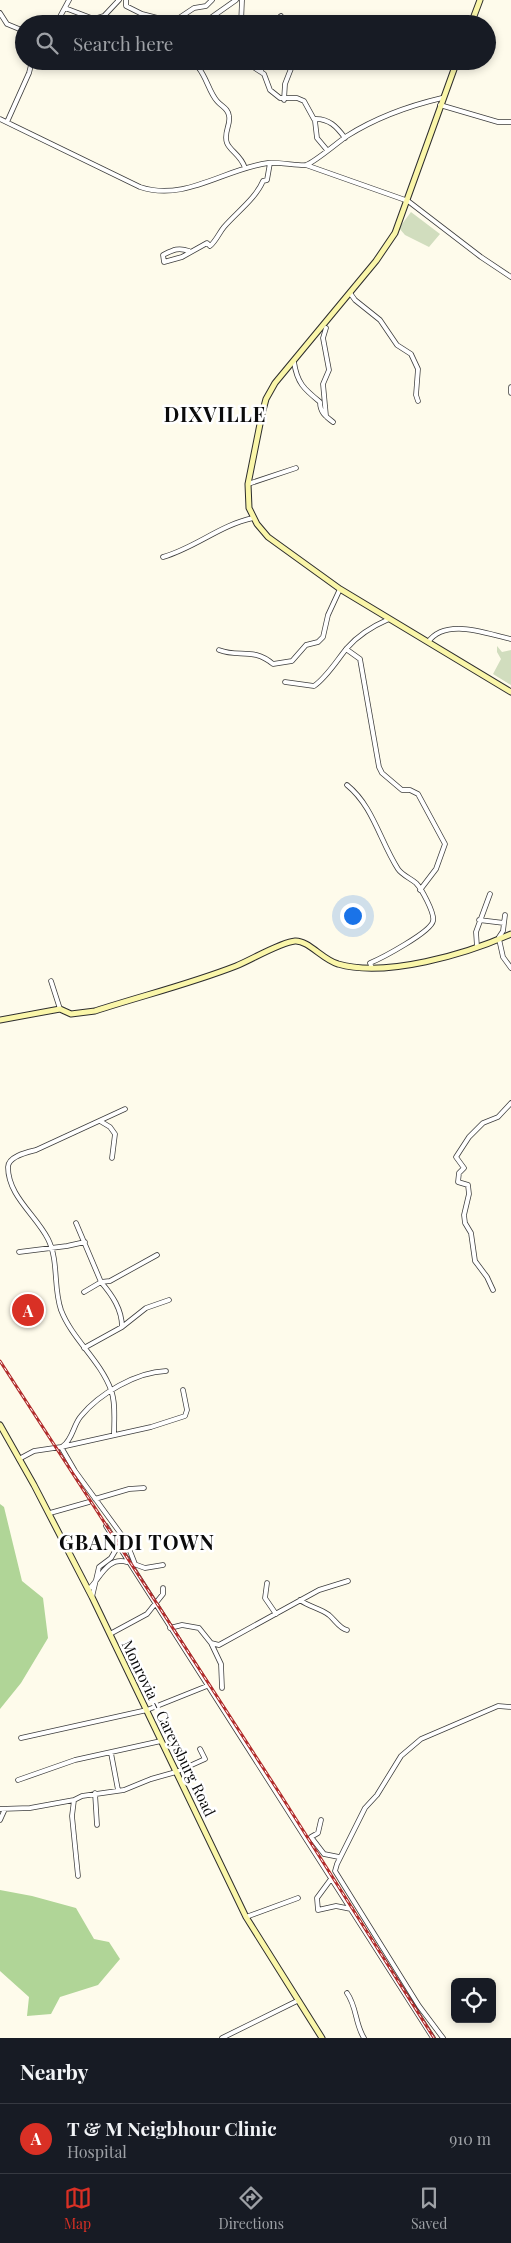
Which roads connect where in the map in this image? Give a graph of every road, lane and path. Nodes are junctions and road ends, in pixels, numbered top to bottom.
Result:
1 (69, 0) edge
2 (119, 0) edge
3 (126, 0) edge
4 (212, 0) edge
5 (236, 0) edge
6 (242, 0) edge
7 (480, 0) edge
8 (65, 8) junction
9 (0, 13) edge
10 (61, 15) edge
11 (83, 15) edge
12 (105, 15) edge
13 (146, 15) edge
14 (184, 15) edge
15 (215, 15) edge
16 (241, 15) edge
17 (474, 15) edge
18 (15, 27) edge
19 (30, 70) edge
20 (200, 70) edge
21 (258, 70) edge
22 (290, 70) edge
23 (453, 70) edge
24 (261, 72) joint
25 (442, 98) junction
26 (284, 100) junction
27 (440, 105) junction
28 (0, 119) edge
29 (314, 119) junction
30 (7, 122) junction
31 (511, 122) edge
32 (345, 138) junction
33 (328, 150) junction
34 (270, 163) junction
35 (306, 165) junction
36 (245, 168) junction
37 (408, 201) junction
38 (189, 251) junction
39 (511, 277) edge
40 (350, 293) junction
41 (326, 328) dead end
42 (294, 362) junction
43 (511, 387) edge
44 (511, 393) edge
45 (418, 401) dead end
46 (326, 416) junction
47 (333, 422) dead end
48 (296, 468) dead end
49 (248, 484) junction
50 (253, 518) junction
51 (163, 557) dead end
52 (340, 589) junction
53 (389, 619) junction
54 (511, 639) edge
55 (428, 642) junction
56 (346, 649) junction
57 (219, 650) dead end
58 (285, 682) dead end
59 (511, 692) edge
60 (347, 785) dead end
61 (420, 890) junction
62 (490, 894) dead end
63 (505, 915) dead end
64 (479, 920) junction
65 (504, 923) junction
66 (511, 934) edge
67 (497, 940) junction
68 (477, 947) junction
69 (372, 968) junction
70 (511, 968) edge
71 (51, 981) dead end
72 (60, 1009) junction
73 (0, 1020) edge
74 (511, 1103) edge
75 (125, 1109) dead end
76 (99, 1120) junction
77 (112, 1158) dead end
78 (76, 1223) dead end
79 (85, 1242) junction
80 (52, 1248) junction
81 (19, 1252) dead end
82 (157, 1255) dead end
83 (101, 1282) junction
84 (493, 1290) dead end
85 (84, 1292) dead end
86 (169, 1300) dead end
87 (122, 1327) junction
88 (84, 1348) junction
89 (166, 1371) dead end
90 (111, 1389) junction
91 (183, 1390) dead end
92 (0, 1425) edge
93 (114, 1435) junction
94 (61, 1447) junction
95 (19, 1459) junction
96 (144, 1488) dead end
97 (95, 1499) junction
98 (89, 1502) dead end
99 (50, 1513) junction
100 (106, 1526) dead end
101 (118, 1546) junction
102 (128, 1563) junction
103 (135, 1564) junction
104 (163, 1565) dead end
105 (348, 1581) dead end
106 (96, 1583) junction
107 (267, 1583) dead end
108 (163, 1588) dead end
109 (88, 1590) junction
110 (92, 1597) junction
111 (300, 1600) junction
112 (155, 1604) junction
113 (276, 1614) junction
114 (170, 1628) junction
115 (348, 1630) dead end
116 (110, 1634) junction
117 (211, 1643) junction
118 (207, 1686) junction
119 (222, 1688) dead end
120 (511, 1707) edge
121 (146, 1710) junction
122 (22, 1738) dead end
123 (161, 1741) junction
124 (200, 1749) dead end
125 (111, 1753) junction
126 (176, 1772) junction
127 (18, 1780) dead end
128 (118, 1790) junction
129 (95, 1793) junction
130 (74, 1800) junction
131 (2, 1809) edge
132 (0, 1820) edge
133 (321, 1820) dead end
134 (97, 1825) dead end
135 (339, 1857) junction
136 (78, 1876) dead end
137 (331, 1878) junction
138 (298, 1898) dead end
139 (351, 1909) junction
140 (246, 1917) junction
141 (347, 1993) dead end
142 (297, 2001) junction
143 (222, 2038) edge
144 (322, 2038) edge
145 (364, 2038) edge
146 (433, 2038) edge
147 (443, 2038) edge

1 - 8 street
2 - 12 street
3 - 13 street
4 - 14 street
5 - 15 street
6 - 16 street
7 - 17 main road
8 - 10 street
8 - 11 street
9 - 18 street
19 - 30 street
20 - 36 street
21 - 24 street
22 - 26 street
23 - 25 main road
24 - 26 street
25 - 27 main road
25 - 32 street
26 - 29 street
27 - 31 street
27 - 37 main road
28 - 30 street
29 - 32 street
29 - 33 street
30 - 36 street
32 - 33 street
33 - 35 street
34 - 35 street
34 - 36 street
34 - 38 street
35 - 37 street
37 - 39 street
37 - 40 main road
38 - 38 street
40 - 42 main road
40 - 45 street
41 - 46 street
42 - 46 street
42 - 49 main road
43 - 44 street
46 - 47 street
48 - 49 street
49 - 50 main road
50 - 51 street
50 - 52 main road
52 - 53 main road
52 - 57 street
53 - 55 main road
53 - 56 street
54 - 55 street
55 - 59 main road
56 - 58 street
56 - 61 street
60 - 61 street
61 - 69 street
62 - 64 street
63 - 65 street
64 - 65 street
64 - 68 street
65 - 67 street
66 - 67 main road
67 - 68 main road
67 - 70 street
68 - 69 main road
69 - 72 main road
71 - 72 street
72 - 73 main road
74 - 84 street
75 - 76 street
76 - 77 street
76 - 80 street
78 - 79 street
79 - 80 street
79 - 83 street
80 - 81 street
80 - 88 street
82 - 83 street
83 - 85 street
83 - 87 street
86 - 87 street
87 - 88 street
88 - 90 street
89 - 90 street
90 - 93 street
90 - 94 street
91 - 93 street
92 - 95 main road, Monrovia - Careysburg Road
93 - 94 street
94 - 95 street
94 - 97 street
95 - 99 main road, Monrovia - Careysburg Road
96 - 97 street
97 - 103 street
98 - 99 street
99 - 109 main road, Monrovia - Careysburg Road
100 - 101 street
101 - 102 street
101 - 106 street
102 - 103 street
102 - 106 street
102 - 112 street
103 - 104 street
105 - 111 street
106 - 109 street
106 - 110 street
107 - 113 street
108 - 112 street
109 - 110 main road, Monrovia - Careysburg Road
110 - 116 main road, Monrovia - Careysburg Road
111 - 113 street
111 - 115 street
112 - 114 street
112 - 116 street
113 - 117 street
114 - 117 street
114 - 118 street
116 - 121 main road, Monrovia - Careysburg Road
117 - 119 street
118 - 121 street
118 - 137 street
120 - 135 street
121 - 122 street
121 - 123 main road, Monrovia - Careysburg Road
123 - 125 street
123 - 126 main road, Monrovia - Careysburg Road
124 - 126 street
125 - 127 street
125 - 128 street
126 - 128 street
126 - 140 main road, Monrovia - Careysburg Road
128 - 129 street
129 - 130 street
129 - 134 street
130 - 131 street
130 - 136 street
131 - 132 street
133 - 135 street
135 - 147 street
137 - 139 street
137 - 139 street
138 - 140 street
139 - 146 street
140 - 142 main road, Monrovia - Careysburg Road
141 - 145 street
142 - 143 street
142 - 144 main road, Monrovia - Careysburg Road

